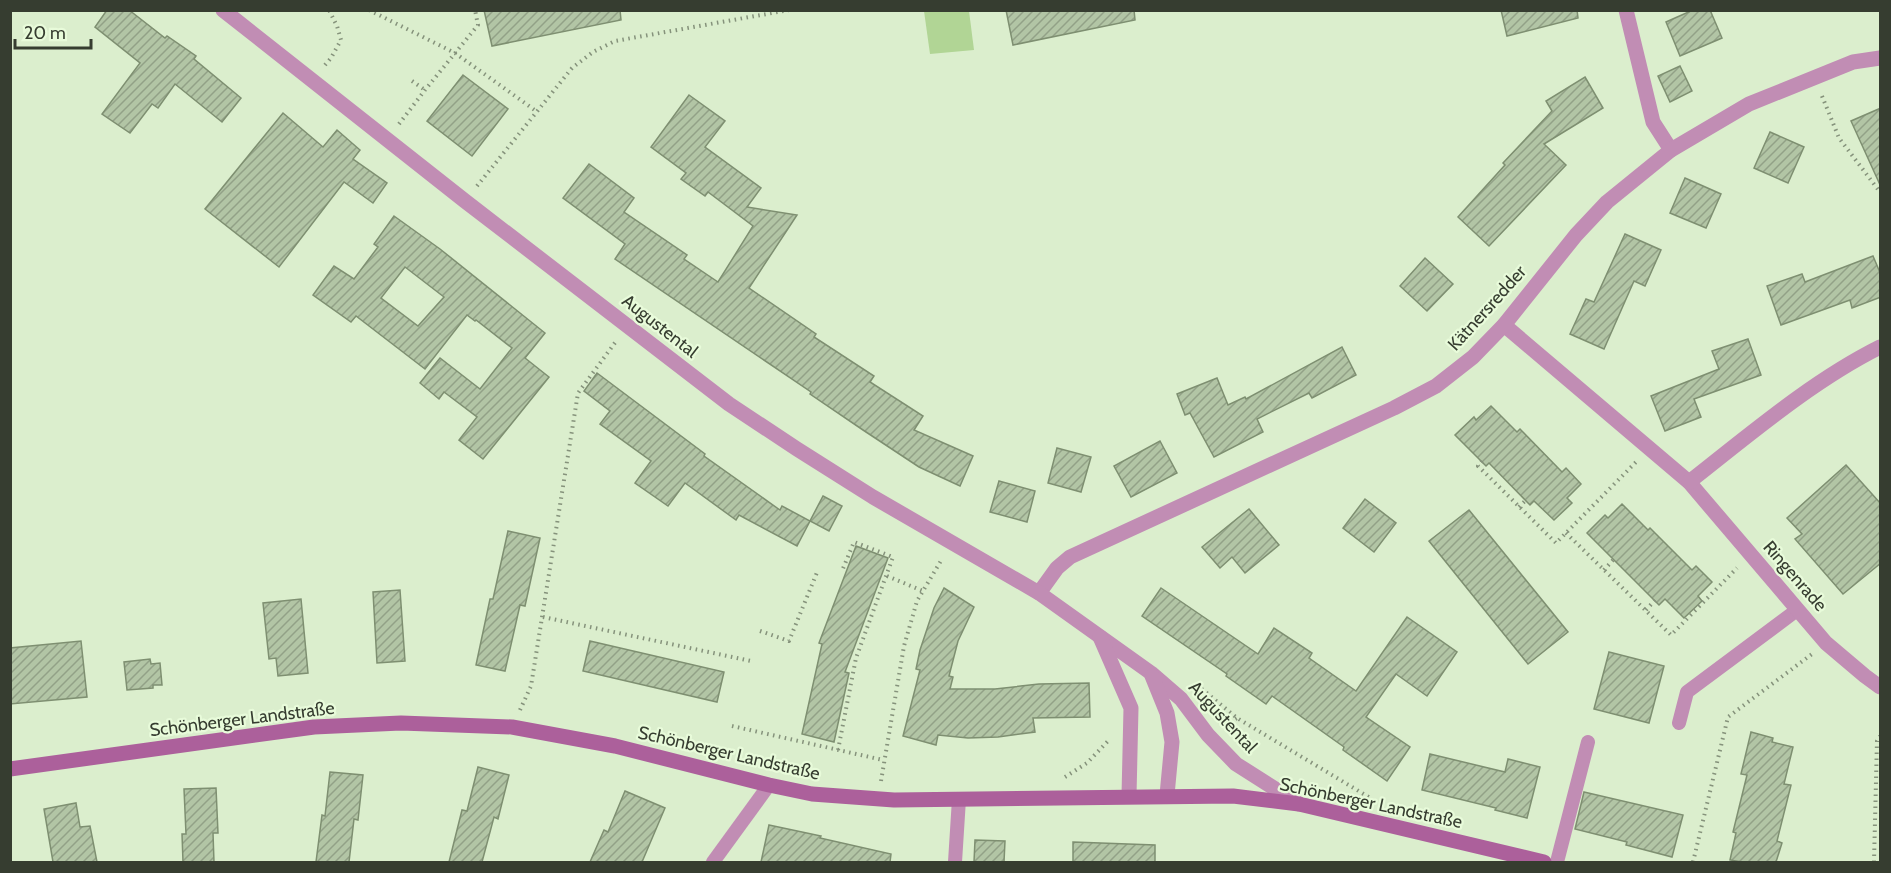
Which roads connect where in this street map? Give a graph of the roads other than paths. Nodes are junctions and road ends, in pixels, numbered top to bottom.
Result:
1 (223, 10) edge
2 (1626, 10) edge
3 (1881, 58) edge
4 (1671, 150) junction
5 (1504, 325) junction
6 (1881, 347) edge
7 (1689, 482) junction
8 (1040, 593) junction
9 (1797, 610) junction
10 (1099, 635) junction
11 (1151, 673) junction
12 (1881, 687) edge
13 (1679, 723) dead end
14 (1588, 742) dead end
15 (10, 770) edge
16 (769, 785) junction
17 (1167, 795) junction
18 (1129, 796) junction
19 (959, 799) junction
20 (1299, 804) junction
21 (713, 862) edge
22 (956, 862) edge
23 (1544, 862) edge
24 (1557, 862) edge

1 - 8 street, Augustental
2 - 4 street
3 - 4 street, Kätnersredder
4 - 5 street, Kätnersredder
5 - 7 street, Ringenrade
5 - 8 street, Kätnersredder
6 - 7 street
7 - 9 street, Ringenrade
8 - 10 street, Augustental
9 - 12 street, Ringenrade
9 - 13 lane
10 - 11 street, Augustental
10 - 18 street
11 - 17 street, Augustental
11 - 20 street, Augustental
14 - 24 lane
15 - 16 main road, Schönberger Landstraße
16 - 19 main road, Schönberger Landstraße
16 - 21 lane
17 - 18 main road, Schönberger Landstraße
17 - 20 main road, Schönberger Landstraße
18 - 19 main road, Schönberger Landstraße
19 - 22 lane
20 - 23 main road, Schönberger Landstraße

